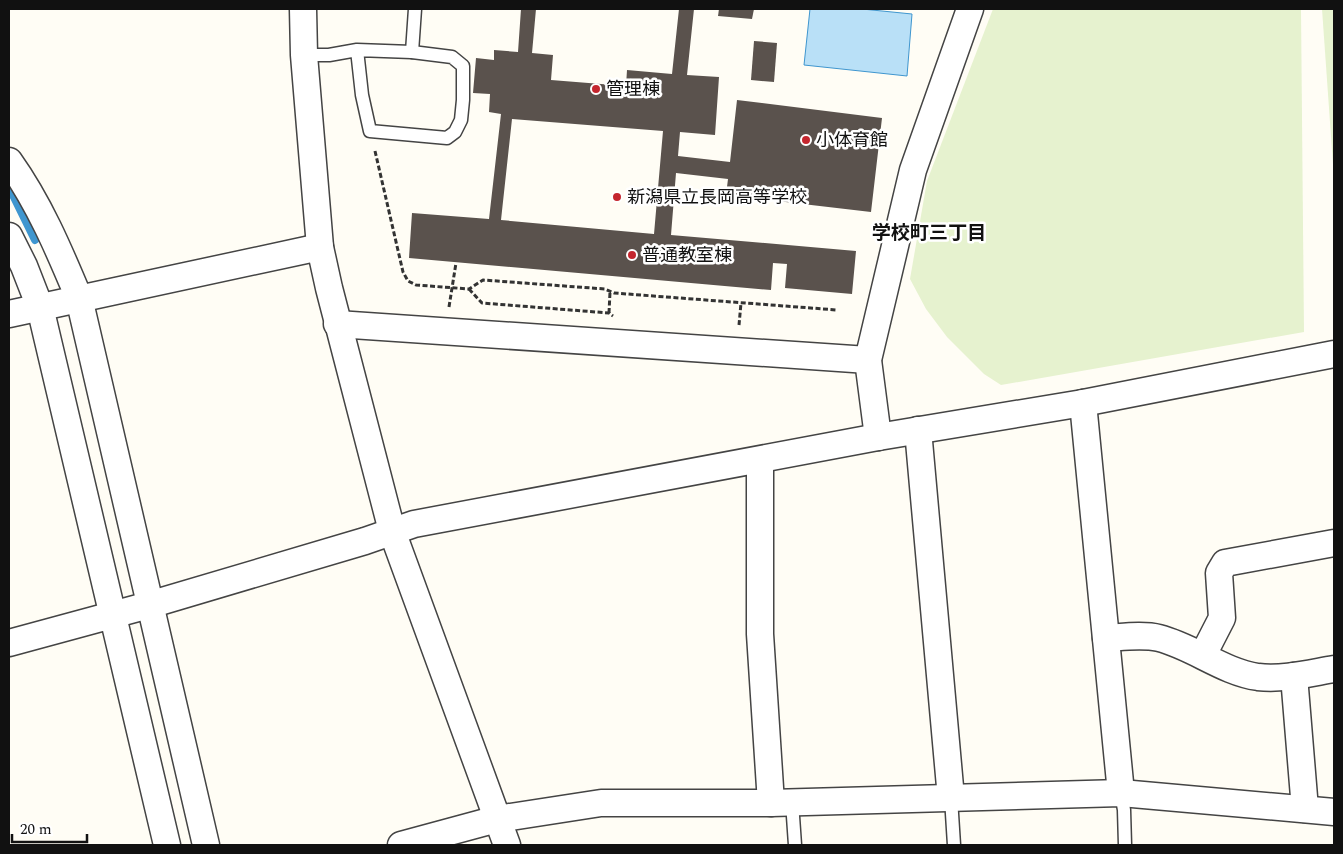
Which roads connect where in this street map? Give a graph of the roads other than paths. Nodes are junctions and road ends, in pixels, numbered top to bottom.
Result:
1 (303, 9) edge
2 (415, 9) edge
3 (970, 9) edge
4 (357, 50) junction
5 (412, 52) junction
6 (304, 54) junction
7 (9, 161) edge
8 (9, 236) edge
9 (320, 247) junction
10 (79, 298) junction
11 (40, 307) junction
12 (9, 314) edge
13 (337, 324) junction
14 (1334, 354) edge
15 (868, 360) junction
16 (1083, 403) junction
17 (918, 430) junction
18 (878, 437) junction
19 (760, 461) junction
20 (392, 531) junction
21 (1334, 543) edge
22 (150, 605) junction
23 (114, 615) junction
24 (1106, 638) junction
25 (9, 643) edge
26 (1203, 655) junction
27 (1334, 670) edge
28 (1294, 676) junction
29 (1121, 793) junction
30 (951, 798) junction
31 (782, 802) junction
32 (1305, 809) junction
33 (1334, 812) edge
34 (497, 819) junction
35 (167, 845) edge
36 (206, 845) edge
37 (401, 845) edge
38 (506, 845) edge
39 (795, 845) edge
40 (954, 845) edge
41 (1125, 845) edge

1 - 6 street
2 - 5 lane
3 - 15 street
4 - 5 lane
4 - 5 lane
4 - 6 lane
6 - 9 street
7 - 10 street
8 - 11 street
9 - 10 street
9 - 13 street
10 - 11 street
10 - 22 street
11 - 12 street
11 - 23 street
13 - 15 street
13 - 20 street
14 - 16 street
15 - 18 street
16 - 17 street
16 - 24 street
17 - 18 street
17 - 30 street
18 - 19 street
19 - 20 street
19 - 31 street
20 - 22 street
20 - 34 street
21 - 26 street
22 - 23 street
22 - 36 street
23 - 25 street
23 - 35 street
24 - 26 street
24 - 29 street
26 - 28 street
27 - 28 street
28 - 32 street
29 - 30 street
29 - 32 street
29 - 41 lane
30 - 31 street
30 - 40 lane
31 - 34 street
31 - 39 lane
32 - 33 street
34 - 37 street
34 - 38 street

